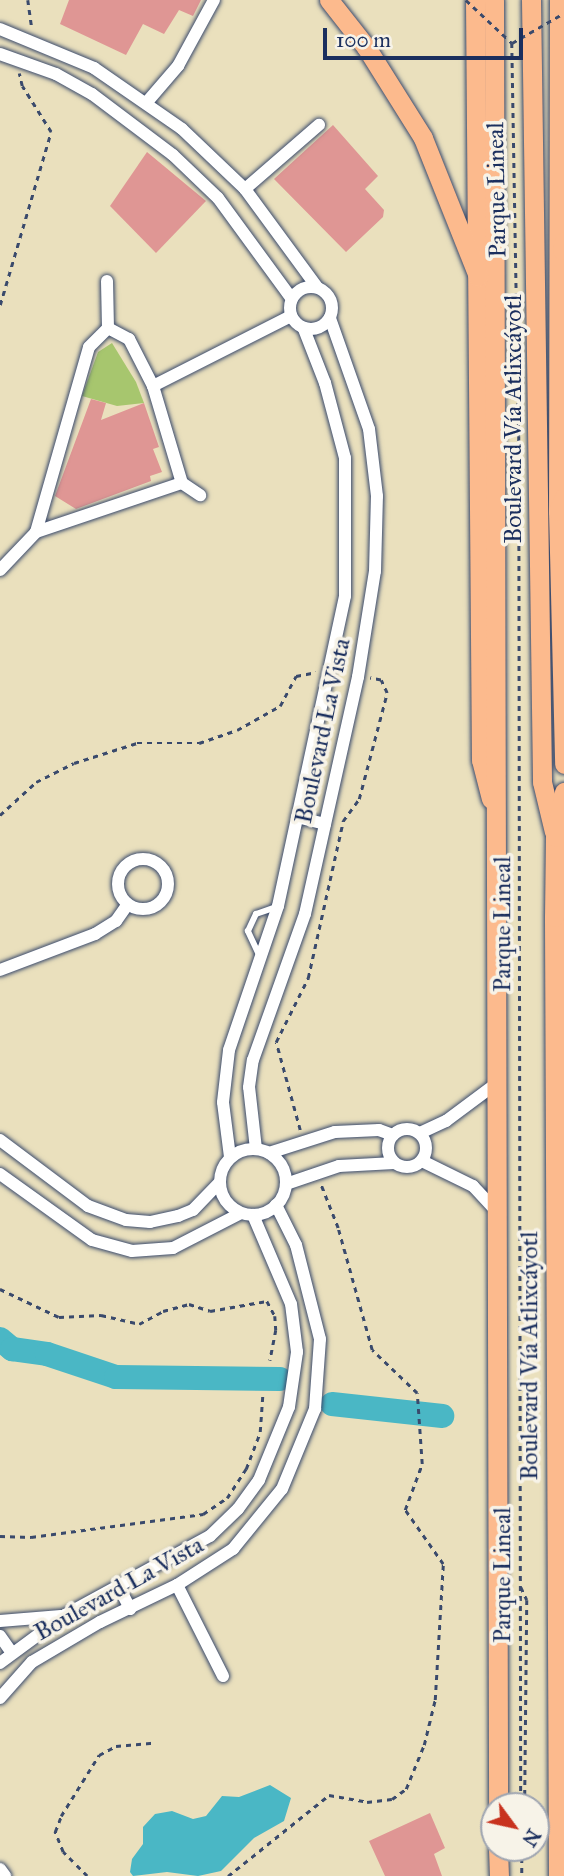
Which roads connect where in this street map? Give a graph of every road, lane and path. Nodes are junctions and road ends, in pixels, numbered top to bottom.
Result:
1 (28, 0) edge
2 (214, 0) edge
3 (329, 0) edge
4 (466, 0) edge
5 (475, 0) edge
6 (494, 0) edge
7 (531, 0) edge
8 (559, 0) edge
9 (564, 13) edge
10 (0, 29) edge
11 (32, 31) dead end
12 (512, 43) junction
13 (0, 54) edge
14 (22, 86) dead end
15 (147, 103) junction
16 (319, 125) dead end
17 (245, 189) junction
18 (563, 246) edge
19 (478, 276) junction
20 (107, 281) dead end
21 (317, 287) junction
22 (292, 299) junction
23 (0, 305) edge
24 (290, 316) junction
25 (330, 318) junction
26 (108, 328) junction
27 (304, 329) junction
28 (153, 386) junction
29 (183, 483) junction
30 (200, 495) dead end
31 (561, 514) edge
32 (36, 533) junction
33 (0, 569) edge
34 (308, 673) dead end
35 (368, 677) dead end
36 (562, 694) edge
37 (564, 764) edge
38 (563, 800) edge
39 (0, 815) edge
40 (498, 816) junction
41 (297, 817) junction
42 (325, 824) junction
43 (555, 837) junction
44 (559, 858) edge
45 (127, 905) junction
46 (278, 906) junction
47 (559, 917) edge
48 (260, 958) junction
49 (0, 970) edge
50 (559, 1045) edge
51 (498, 1083) junction
52 (559, 1123) edge
53 (420, 1133) junction
54 (393, 1135) junction
55 (0, 1140) edge
56 (305, 1141) junction
57 (256, 1149) junction
58 (269, 1153) junction
59 (230, 1157) junction
60 (422, 1161) junction
61 (394, 1163) junction
62 (317, 1173) junction
63 (0, 1174) edge
64 (220, 1182) junction
65 (286, 1184) junction
66 (276, 1205) junction
67 (559, 1211) edge
68 (498, 1212) junction
69 (247, 1214) junction
70 (559, 1247) edge
71 (0, 1289) edge
72 (559, 1326) edge
73 (270, 1360) dead end
74 (263, 1393) dead end
75 (559, 1402) edge
76 (0, 1536) edge
77 (560, 1543) edge
78 (118, 1585) junction
79 (177, 1585) junction
80 (520, 1586) junction
81 (130, 1609) junction
82 (560, 1612) edge
83 (65, 1615) junction
84 (0, 1621) edge
85 (0, 1636) edge
86 (11, 1652) junction
87 (560, 1657) edge
88 (0, 1663) edge
89 (223, 1676) dead end
90 (0, 1698) edge
91 (560, 1712) edge
92 (153, 1743) dead end
93 (560, 1766) edge
94 (498, 1792) edge
95 (523, 1792) edge
96 (523, 1792) edge
97 (0, 1869) edge
98 (5, 1876) edge
99 (88, 1876) edge
100 (228, 1876) edge
101 (558, 1876) edge

1 - 11 path
2 - 15 street
3 - 19 main road
4 - 12 path, bridge
5 - 19 main road, Boulevard Vía Atlixcáyotl
6 - 40 main road, Boulevard Vía Atlixcáyotl
7 - 43 main road, Boulevard Vía Atlixcáyotl
8 - 18 main road, Boulevard Vía Atlixcáyotl
9 - 12 path, bridge
10 - 15 street
12 - 80 path, Parque Lineal
13 - 22 street
14 - 23 path
15 - 17 street
16 - 17 street
17 - 21 street
18 - 31 main road, Boulevard Vía Atlixcáyotl
19 - 40 main road, Boulevard Vía Atlixcáyotl
20 - 26 street
21 - 22 street
21 - 25 street
22 - 24 street
24 - 27 street
24 - 28 street
25 - 27 street
25 - 42 street, Boulevard La Vista
26 - 28 street
26 - 32 street
27 - 41 street, Boulevard La Vista
28 - 29 street
29 - 30 street
29 - 32 street
31 - 36 main road, Boulevard Vía Atlixcáyotl
32 - 33 street
34 - 39 path
35 - 56 path
36 - 37 main road, Boulevard Vía Atlixcáyotl
38 - 43 main road, Boulevard Vía Atlixcáyotl
40 - 51 main road, Boulevard Vía Atlixcáyotl
41 - 42 street
41 - 46 street, Boulevard La Vista
42 - 57 street, Boulevard La Vista
43 - 44 main road, Boulevard Vía Atlixcáyotl
44 - 47 main road, Boulevard Vía Atlixcáyotl
45 - 45 street
45 - 49 street
46 - 48 street, Boulevard La Vista
46 - 48 lane
47 - 50 main road, Boulevard Vía Atlixcáyotl
48 - 59 street, Boulevard La Vista
50 - 52 main road, Boulevard Vía Atlixcáyotl
51 - 53 street
51 - 68 main road, Boulevard Vía Atlixcáyotl
52 - 67 main road, Boulevard Vía Atlixcáyotl
53 - 54 street
53 - 60 street
54 - 56 street
54 - 61 street
55 - 64 street
56 - 58 street
57 - 58 street
57 - 59 street
58 - 65 street
59 - 64 street
60 - 61 street
60 - 68 street
61 - 62 street
62 - 65 street
62 - 100 path
63 - 69 street
64 - 69 street
65 - 66 street
66 - 69 street
66 - 79 street, Boulevard La Vista
67 - 70 main road, Boulevard Vía Atlixcáyotl
68 - 94 main road, Boulevard Vía Atlixcáyotl
69 - 78 street, Boulevard La Vista
70 - 72 main road, Boulevard Vía Atlixcáyotl
71 - 73 path
72 - 75 main road, Boulevard Vía Atlixcáyotl
74 - 76 path
75 - 77 main road, Boulevard Vía Atlixcáyotl
77 - 82 main road, Boulevard Vía Atlixcáyotl
78 - 81 street
78 - 83 street, Boulevard La Vista
79 - 81 street, Boulevard La Vista
79 - 89 street
80 - 95 path
80 - 96 path, Parque Lineal
81 - 90 street, Boulevard La Vista
82 - 87 main road, Boulevard Vía Atlixcáyotl
83 - 84 street
83 - 86 street, Boulevard La Vista
85 - 86 street
86 - 88 street, Boulevard La Vista
87 - 91 main road, Boulevard Vía Atlixcáyotl
91 - 93 main road, Boulevard Vía Atlixcáyotl
92 - 99 path
93 - 101 main road, Boulevard Vía Atlixcáyotl
97 - 98 street

